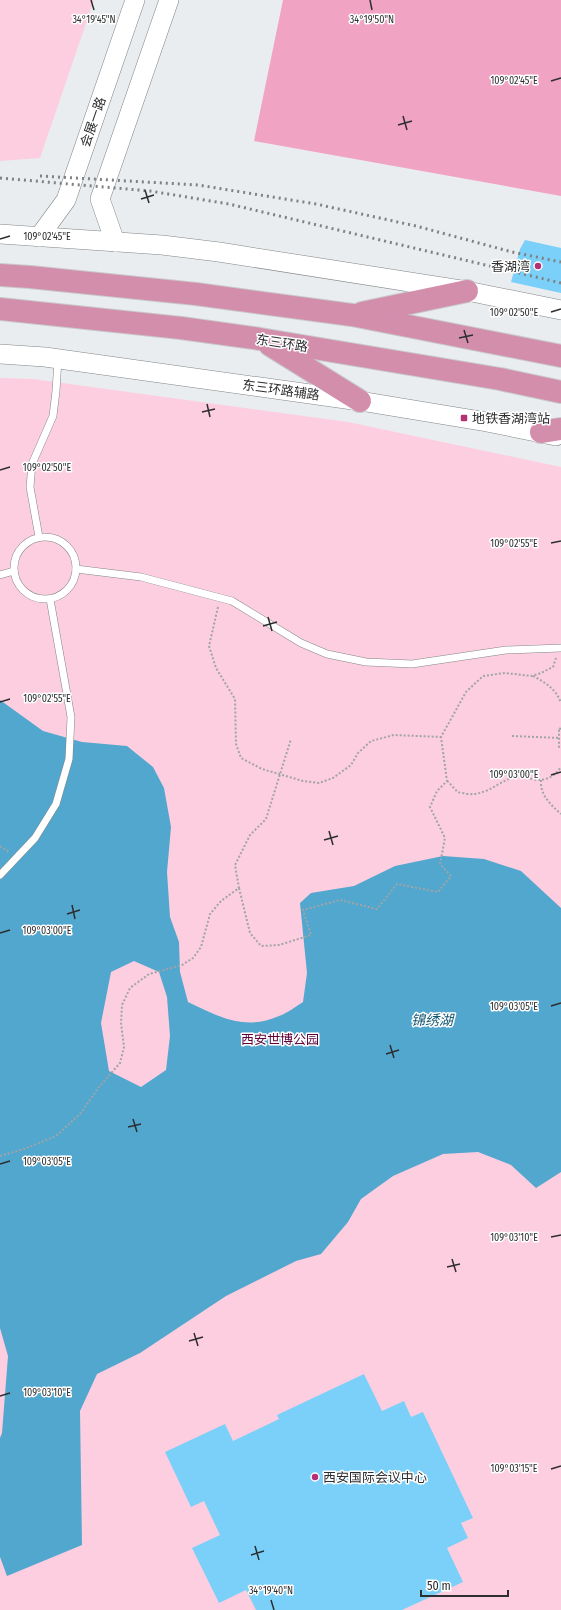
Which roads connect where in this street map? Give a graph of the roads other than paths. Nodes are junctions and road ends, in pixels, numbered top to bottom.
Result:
1 (135, 0) edge
2 (168, 0) edge
3 (0, 234) edge
4 (39, 237) junction
5 (115, 242) junction
6 (0, 275) edge
7 (467, 291) junction
8 (0, 309) edge
9 (561, 310) edge
10 (352, 315) junction
11 (260, 339) junction
12 (0, 354) edge
13 (561, 356) edge
14 (58, 359) junction
15 (561, 392) edge
16 (360, 401) junction
17 (554, 433) edge
18 (39, 537) junction
19 (76, 570) junction
20 (14, 571) junction
21 (0, 575) edge
22 (50, 598) junction
23 (559, 648) edge
24 (0, 875) edge

1 - 4 main road, 会展一路
2 - 5 main road
3 - 4 main road
4 - 5 main road
5 - 7 main road
6 - 10 highway
7 - 9 main road
7 - 10 highway
8 - 11 highway, 东三环路
10 - 13 highway
11 - 15 highway, 东三环路
11 - 16 highway
12 - 14 main road, 东三环路辅路
14 - 16 main road, 东三环路辅路
14 - 18 lane
16 - 17 main road, 东三环路辅路
18 - 19 lane
18 - 20 lane
19 - 22 lane
19 - 23 lane
20 - 21 lane
20 - 22 lane
22 - 24 lane

